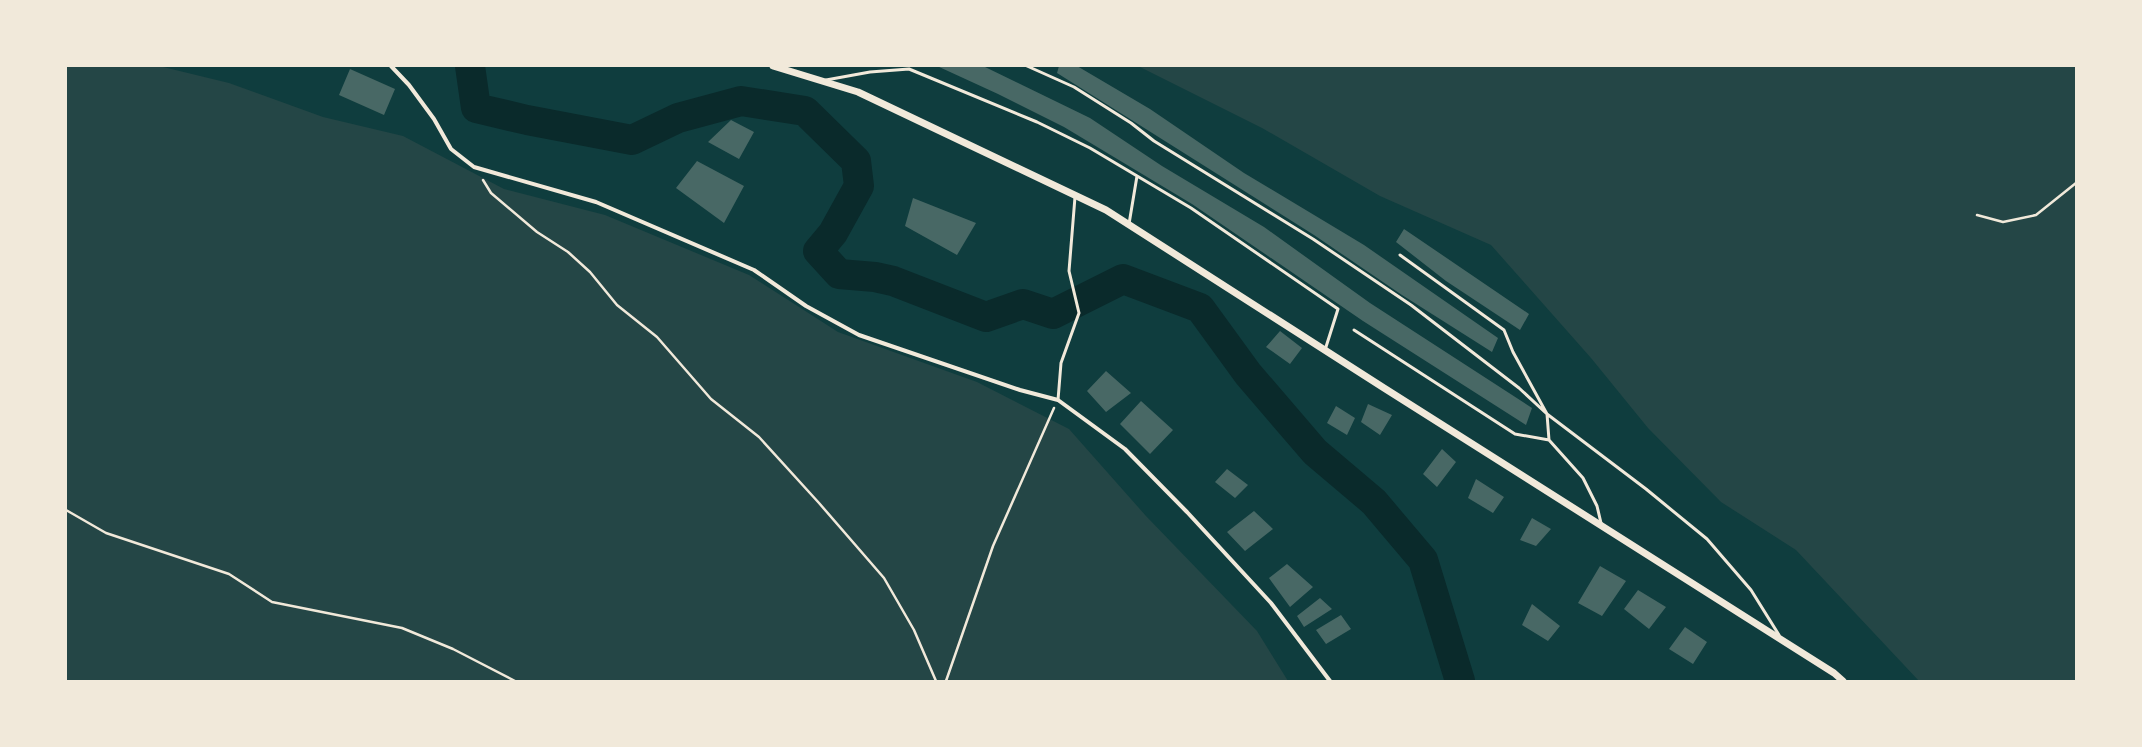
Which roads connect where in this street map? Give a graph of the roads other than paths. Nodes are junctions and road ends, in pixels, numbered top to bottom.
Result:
1 (390, 66) edge
2 (773, 66) edge
3 (1027, 66) edge
4 (909, 68) edge
5 (822, 81) junction
6 (1137, 176) junction
7 (1076, 195) junction
8 (1129, 225) junction
9 (1400, 255) dead end
10 (1354, 330) dead end
11 (1325, 351) junction
12 (1058, 400) junction
13 (1548, 414) junction
14 (1549, 440) junction
15 (1602, 526) junction
16 (1782, 640) junction
17 (1330, 681) edge
18 (1843, 681) edge

1 - 12 street
2 - 5 street
3 - 13 lane
4 - 5 lane
4 - 6 lane
5 - 7 street
6 - 8 lane
6 - 11 lane
7 - 8 street
7 - 12 lane
8 - 11 street
9 - 13 lane
10 - 14 lane
11 - 15 street
12 - 17 street
13 - 14 lane
13 - 16 lane
14 - 15 lane
15 - 16 street
16 - 18 street

